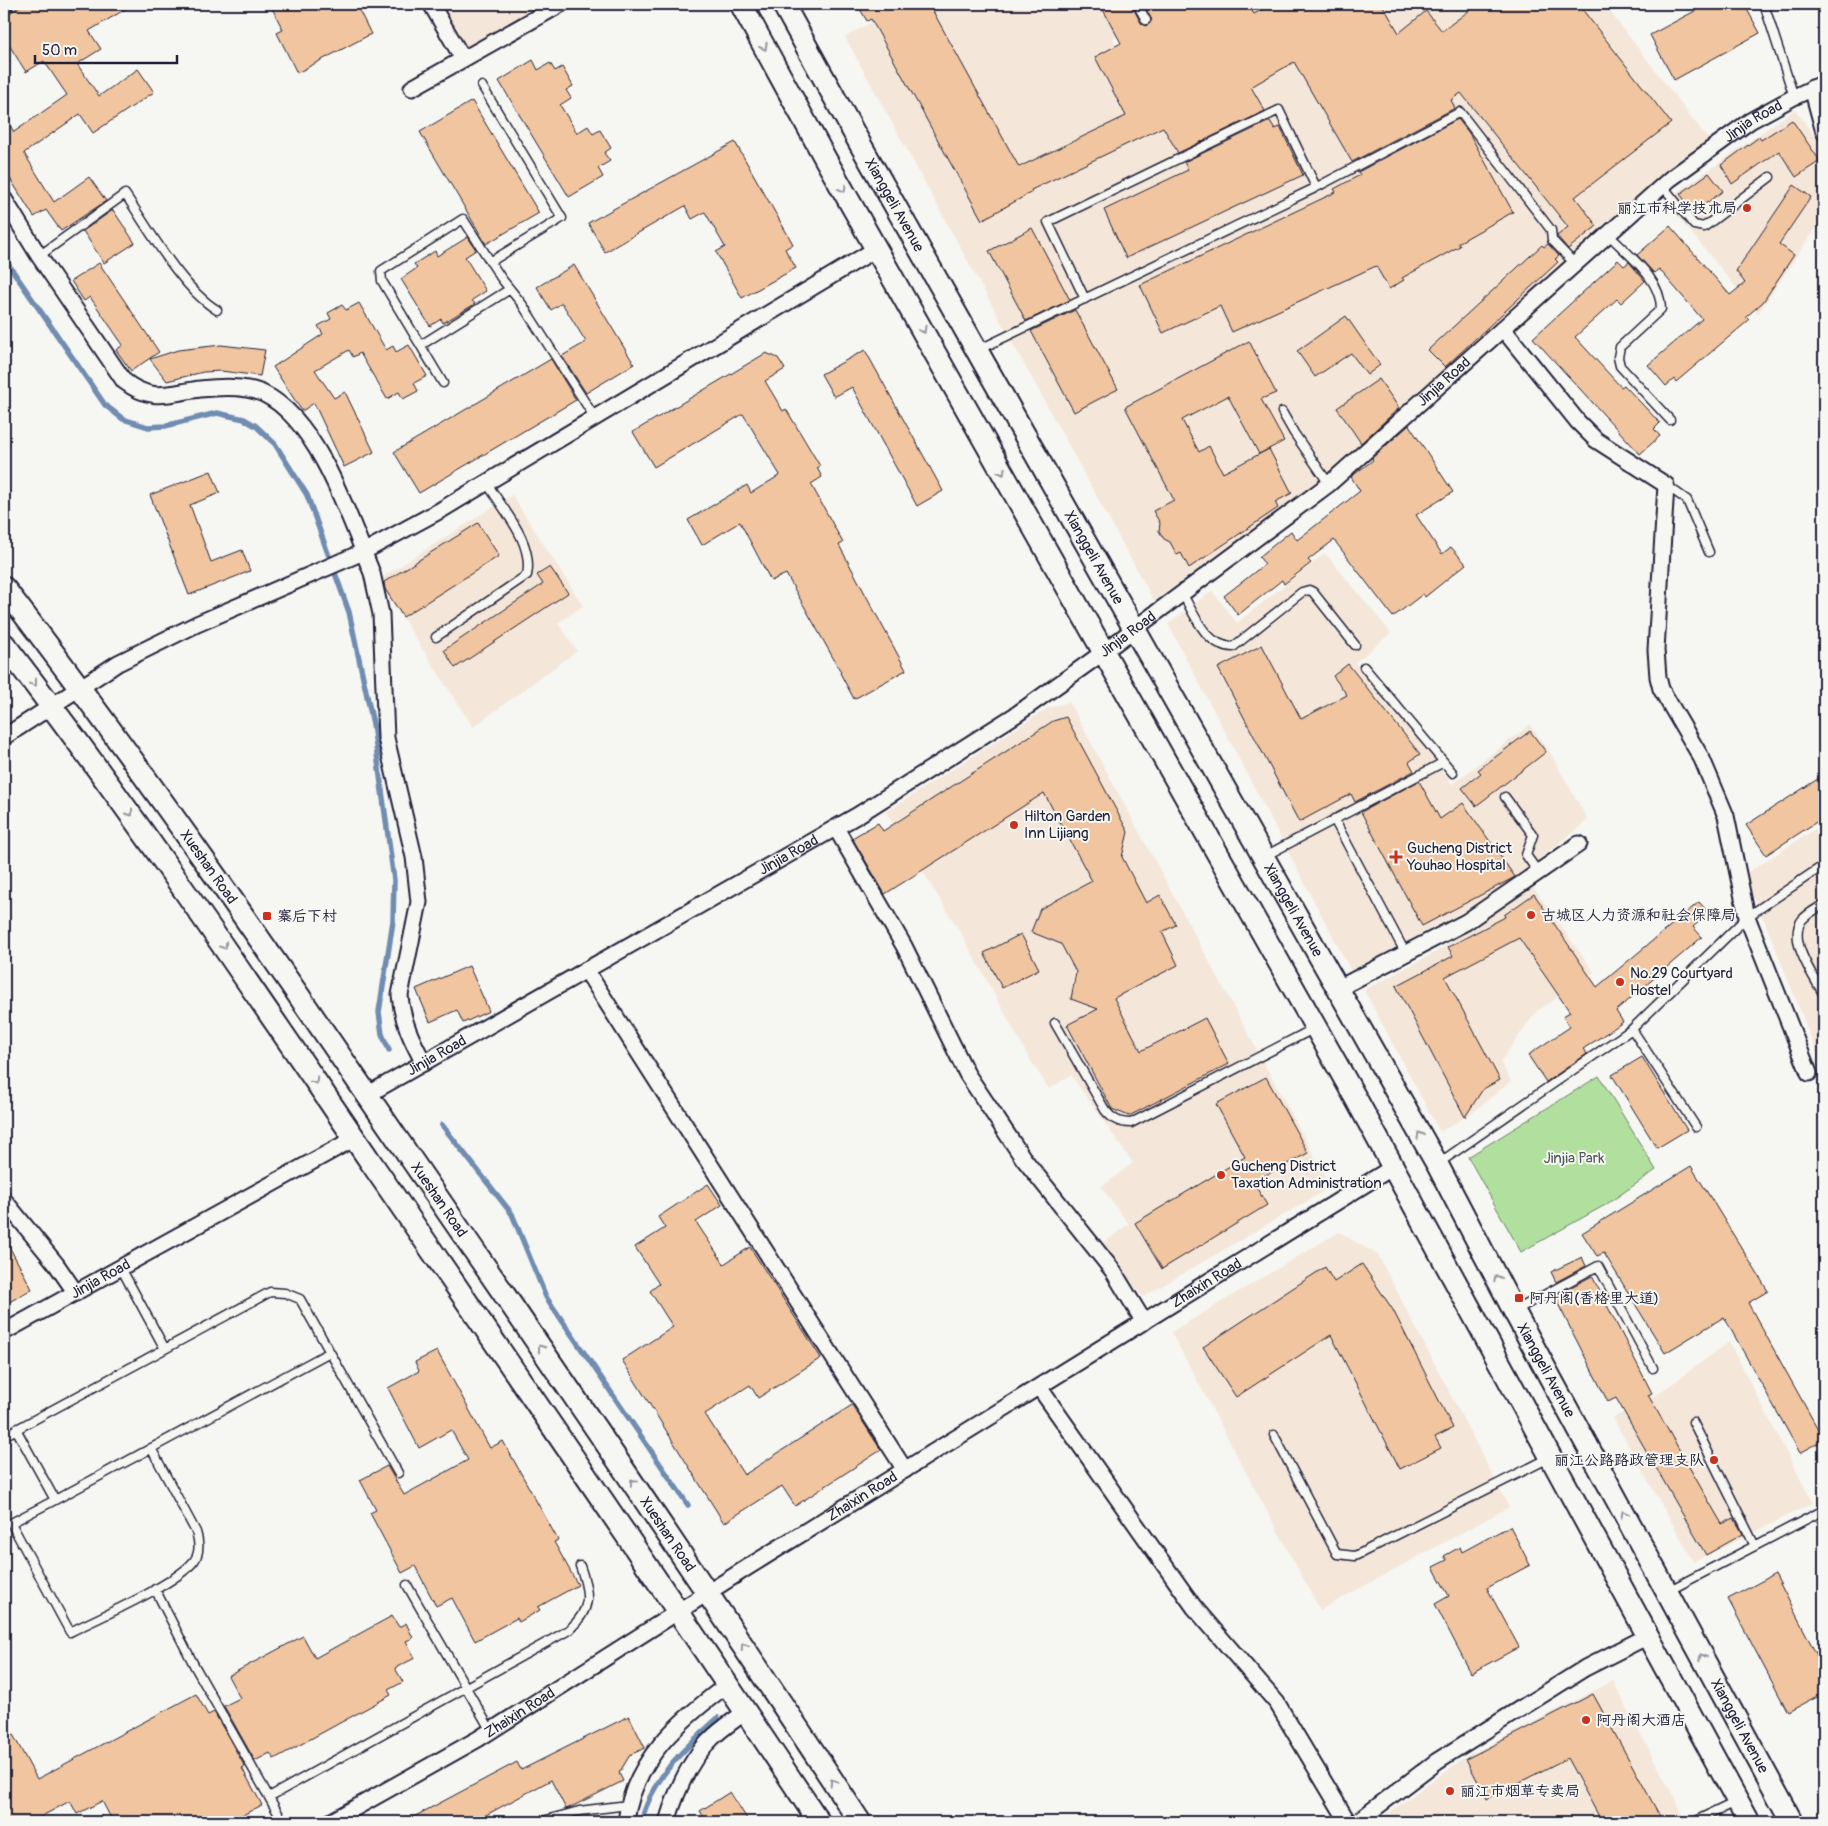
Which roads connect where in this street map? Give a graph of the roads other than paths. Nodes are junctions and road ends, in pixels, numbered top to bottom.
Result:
1 (431, 4) edge
2 (561, 4) edge
3 (741, 4) edge
4 (783, 4) edge
5 (1137, 4) edge
6 (1764, 4) edge
7 (1146, 20) dead end
8 (463, 59) junction
9 (482, 86) dead end
10 (1818, 86) edge
11 (412, 88) dead end
12 (1794, 97) junction
13 (1824, 132) edge
14 (1770, 177) dead end
15 (1662, 185) junction
16 (1316, 187) junction
17 (4, 199) edge
18 (1608, 234) junction
19 (876, 249) junction
20 (39, 256) junction
21 (490, 262) junction
22 (1575, 264) junction
23 (510, 289) junction
24 (1085, 298) junction
25 (216, 310) dead end
26 (1504, 330) junction
27 (421, 345) junction
28 (977, 350) junction
29 (443, 383) dead end
30 (1282, 412) dead end
31 (595, 418) junction
32 (1670, 420) dead end
33 (487, 483) junction
34 (1329, 484) junction
35 (1666, 485) junction
36 (363, 552) junction
37 (1709, 552) dead end
38 (4, 588) edge
39 (1182, 593) junction
40 (1134, 629) junction
41 (436, 637) dead end
42 (4, 644) edge
43 (1355, 645) dead end
44 (1104, 652) junction
45 (1364, 667) dead end
46 (80, 688) junction
47 (51, 707) junction
48 (4, 737) edge
49 (1444, 762) junction
50 (1453, 774) dead end
51 (1505, 798) dead end
52 (1334, 819) junction
53 (836, 828) junction
54 (1579, 844) dead end
55 (1263, 857) junction
56 (1824, 866) edge
57 (1538, 872) junction
58 (1824, 904) edge
59 (1747, 916) junction
60 (1407, 954) junction
61 (586, 970) junction
62 (1337, 989) junction
63 (1824, 995) edge
64 (1055, 1022) dead end
65 (1316, 1027) junction
66 (1632, 1029) junction
67 (424, 1063) junction
68 (1809, 1073) dead end
69 (367, 1095) junction
70 (1696, 1126) dead end
71 (355, 1138) junction
72 (1437, 1164) junction
73 (1393, 1167) junction
74 (4, 1200) edge
75 (121, 1268) junction
76 (76, 1293) junction
77 (1514, 1311) junction
78 (1144, 1322) junction
79 (4, 1332) edge
80 (165, 1349) junction
81 (330, 1352) junction
82 (1653, 1368) dead end
83 (1039, 1387) junction
84 (1694, 1422) dead end
85 (16, 1429) junction
86 (1274, 1435) dead end
87 (4, 1436) edge
88 (152, 1448) junction
89 (1551, 1457) junction
90 (905, 1470) junction
91 (398, 1473) dead end
92 (55, 1500) junction
93 (1824, 1510) edge
94 (1755, 1546) junction
95 (580, 1566) dead end
96 (407, 1585) dead end
97 (155, 1589) junction
98 (1667, 1592) junction
99 (708, 1593) junction
100 (680, 1611) junction
101 (1648, 1636) junction
102 (728, 1684) junction
103 (466, 1688) junction
104 (746, 1711) junction
105 (491, 1731) junction
106 (269, 1797) junction
107 (1738, 1801) junction
108 (628, 1805) junction
109 (334, 1821) edge
110 (284, 1822) edge
111 (539, 1822) edge
112 (626, 1822) edge
113 (667, 1822) edge
114 (819, 1822) edge
115 (860, 1822) edge
116 (1348, 1822) edge
117 (1357, 1822) edge
118 (1694, 1822) edge
119 (1749, 1822) edge
120 (1792, 1822) edge

1 - 8 street
2 - 8 street
3 -> 19 main road
4 - 28 main road, Xianggeli Avenue
5 - 7 lane
6 - 12 lane
8 - 11 street
9 - 21 lane
10 - 12 street, Jinjia Road
10 - 13 street
12 - 15 street, Jinjia Road
14 - 15 lane
15 - 18 street, Jinjia Road
16 - 22 lane
16 - 24 lane
16 - 24 lane
17 - 20 street
18 - 22 street, Jinjia Road
18 - 32 lane
19 - 31 street
19 -> 44 main road
20 - 25 lane
20 - 36 street
21 - 23 lane
21 - 27 lane
22 - 26 street, Jinjia Road
23 - 27 lane
23 - 31 lane
24 - 28 lane
26 - 34 street, Jinjia Road
26 - 35 street
27 - 29 lane
28 - 40 main road, Xianggeli Avenue
30 - 34 lane
31 - 33 street
33 - 36 street
33 - 41 lane
34 - 39 street, Jinjia Road
35 - 37 lane
35 - 59 street
36 - 46 street
36 - 67 street
38 - 46 main road, Xueshan Road
39 - 40 street, Jinjia Road
39 - 43 lane
40 - 44 street, Jinjia Road
40 - 55 main road, Xianggeli Avenue
42 -> 47 main road
44 - 53 street, Jinjia Road
44 - 65 main road
45 - 49 lane
46 - 47 street
46 - 69 main road, Xueshan Road
47 - 48 street
47 -> 71 main road
49 - 50 lane
49 - 52 lane
51 - 57 lane
52 - 55 lane
52 - 60 lane
53 - 61 street, Jinjia Road
53 - 78 street
54 - 57 street
55 - 62 main road, Xianggeli Avenue
56 - 59 lane
57 - 60 street
58 - 63 lane
59 - 66 lane
59 - 68 street
60 - 62 street
61 - 67 street, Jinjia Road
61 - 90 street
72 -> 62 main road, Xianggeli Avenue
64 - 65 lane
65 - 73 main road
66 - 70 lane
66 - 72 lane
67 - 69 street, Jinjia Road
99 -> 69 main road, Xueshan Road
71 - 75 street, Jinjia Road
71 - 100 main road
77 -> 72 main road, Xianggeli Avenue
73 - 78 street, Zhaixin Road
73 - 89 main road
74 - 76 street
75 - 76 street, Jinjia Road
75 - 80 lane
76 - 79 street, Jinjia Road
77 - 82 lane
98 -> 77 main road, Xianggeli Avenue
78 - 83 street, Zhaixin Road
80 - 81 lane
80 - 85 lane
81 - 88 lane
81 - 91 lane
83 - 90 street, Zhaixin Road
83 - 116 street
84 - 94 lane
85 - 87 lane
85 - 92 lane
86 - 89 lane
88 - 92 lane
88 - 97 lane
89 - 101 main road
90 - 99 street, Zhaixin Road
92 - 97 lane
93 - 94 lane
94 - 98 lane
95 - 103 lane
96 - 103 lane
97 - 106 lane
120 -> 98 main road, Xianggeli Avenue
99 - 100 street, Zhaixin Road
115 -> 99 main road, Xueshan Road
100 - 102 main road
100 - 105 street, Zhaixin Road
101 - 107 main road
101 - 117 street
102 - 104 main road
102 - 108 street
103 - 105 lane
103 - 106 lane
104 - 113 street
104 - 114 main road
105 - 109 street, Zhaixin Road
106 - 110 lane
107 - 118 lane
107 - 119 main road
108 - 111 lane
108 - 112 street

